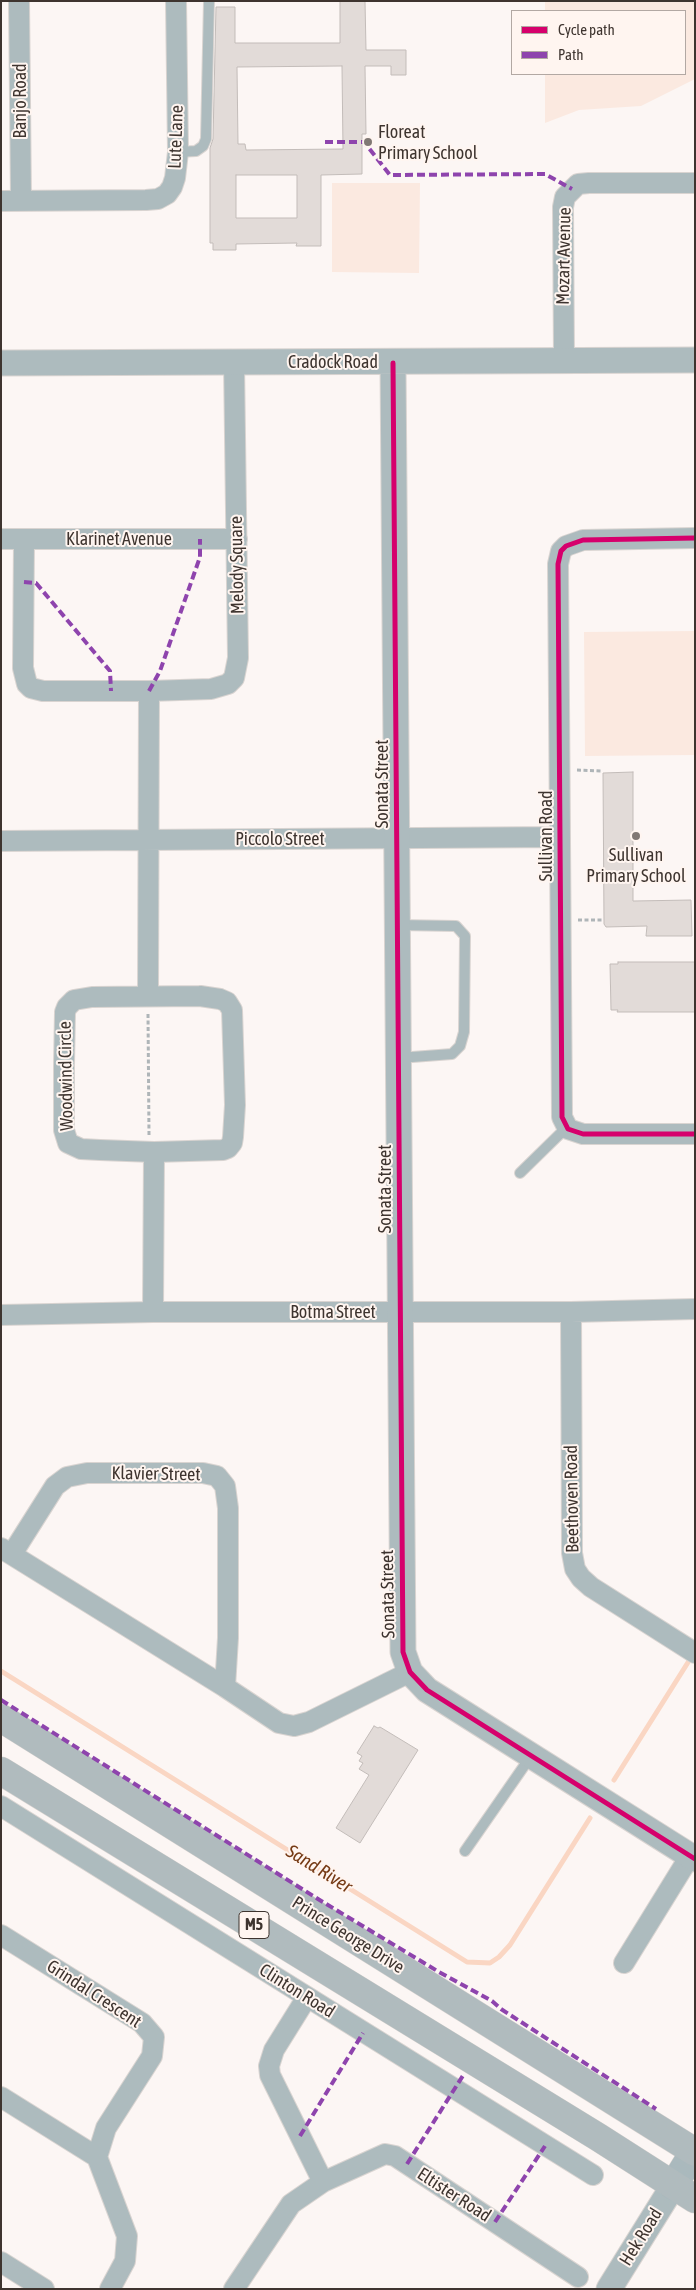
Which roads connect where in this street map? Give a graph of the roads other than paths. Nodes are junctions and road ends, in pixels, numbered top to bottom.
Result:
1 (19, 1) edge
2 (176, 1) edge
3 (209, 1) edge
4 (178, 152) junction
5 (695, 182) edge
6 (11, 201) edge
7 (695, 360) edge
8 (564, 361) junction
9 (234, 362) junction
10 (1, 363) edge
11 (393, 363) junction
12 (695, 538) edge
13 (1, 539) edge
14 (24, 539) junction
15 (237, 539) junction
16 (148, 691) junction
17 (559, 837) junction
18 (396, 838) junction
19 (149, 839) junction
20 (1, 841) edge
21 (397, 925) junction
22 (148, 996) junction
23 (398, 1058) junction
24 (567, 1127) junction
25 (695, 1134) edge
26 (154, 1152) junction
27 (520, 1173) dead end
28 (695, 1309) edge
29 (153, 1312) junction
30 (400, 1312) junction
31 (571, 1312) junction
32 (1, 1315) edge
33 (6, 1551) edge
34 (692, 1651) edge
35 (410, 1672) junction
36 (225, 1687) junction
37 (1, 1718) edge
38 (531, 1756) junction
39 (1, 1771) edge
40 (1, 1806) edge
41 (465, 1850) dead end
42 (692, 1858) edge
43 (1, 1934) edge
44 (624, 1963) dead end
45 (308, 1997) junction
46 (1, 2097) edge
47 (695, 2151) edge
48 (97, 2157) junction
49 (592, 2175) dead end
50 (323, 2182) junction
51 (684, 2193) edge
52 (1, 2262) edge
53 (578, 2277) dead end
54 (44, 2289) edge
55 (110, 2289) edge
56 (234, 2289) edge
57 (609, 2289) edge

1 - 6 street, Banjo Road
2 - 4 street, Lute Lane
3 - 4 lane
4 - 6 street, Lute Lane
5 - 8 street, Mozart Avenue
7 - 8 street, Cradock Road
8 - 11 street, Cradock Road
9 - 10 street, Cradock Road
9 - 11 street, Cradock Road
9 - 15 street, Melody Square
11 - 18 street, Sonata Street
12 - 17 street, Sullivan Road
13 - 14 street, Klarinet Avenue
14 - 15 street, Klarinet Avenue
14 - 16 street, Melody Square
15 - 16 street, Melody Square
16 - 19 street
17 - 18 street, Piccolo Street
17 - 24 street, Sullivan Road
18 - 19 street, Piccolo Street
18 - 21 street, Sonata Street
19 - 20 street, Piccolo Street
19 - 22 street
21 - 23 street, Sonata Street
21 - 23 lane
22 - 26 street, Woodwind Circle
22 - 26 street, Woodwind Circle
23 - 30 street, Sonata Street
24 - 25 street
24 - 27 lane
26 - 29 street
28 - 31 street, Botma Street
29 - 30 street, Botma Street
29 - 32 street, Botma Street
30 - 31 street, Botma Street
30 - 35 street, Sonata Street
31 - 34 street, Beethoven Road
33 - 36 street, Klavier Street
33 - 36 street, Klavier Street
35 - 36 street, Klavier Street
35 - 38 street, Sonata Street
37 - 47 main road, Prince George Drive / M5
38 - 41 lane
38 - 42 street, Sonata Street
39 - 51 main road, M5
40 - 45 street, Clinton Road
42 - 44 street, Sonata Street
43 - 48 street, Grindal Crescent
45 - 49 street, Clinton Road
45 - 50 street
46 - 48 street
47 - 51 main road
48 - 55 street
50 - 53 street, Eltister Road
50 - 56 street, Eltister Road
51 - 57 street, Hek Road
52 - 54 street

